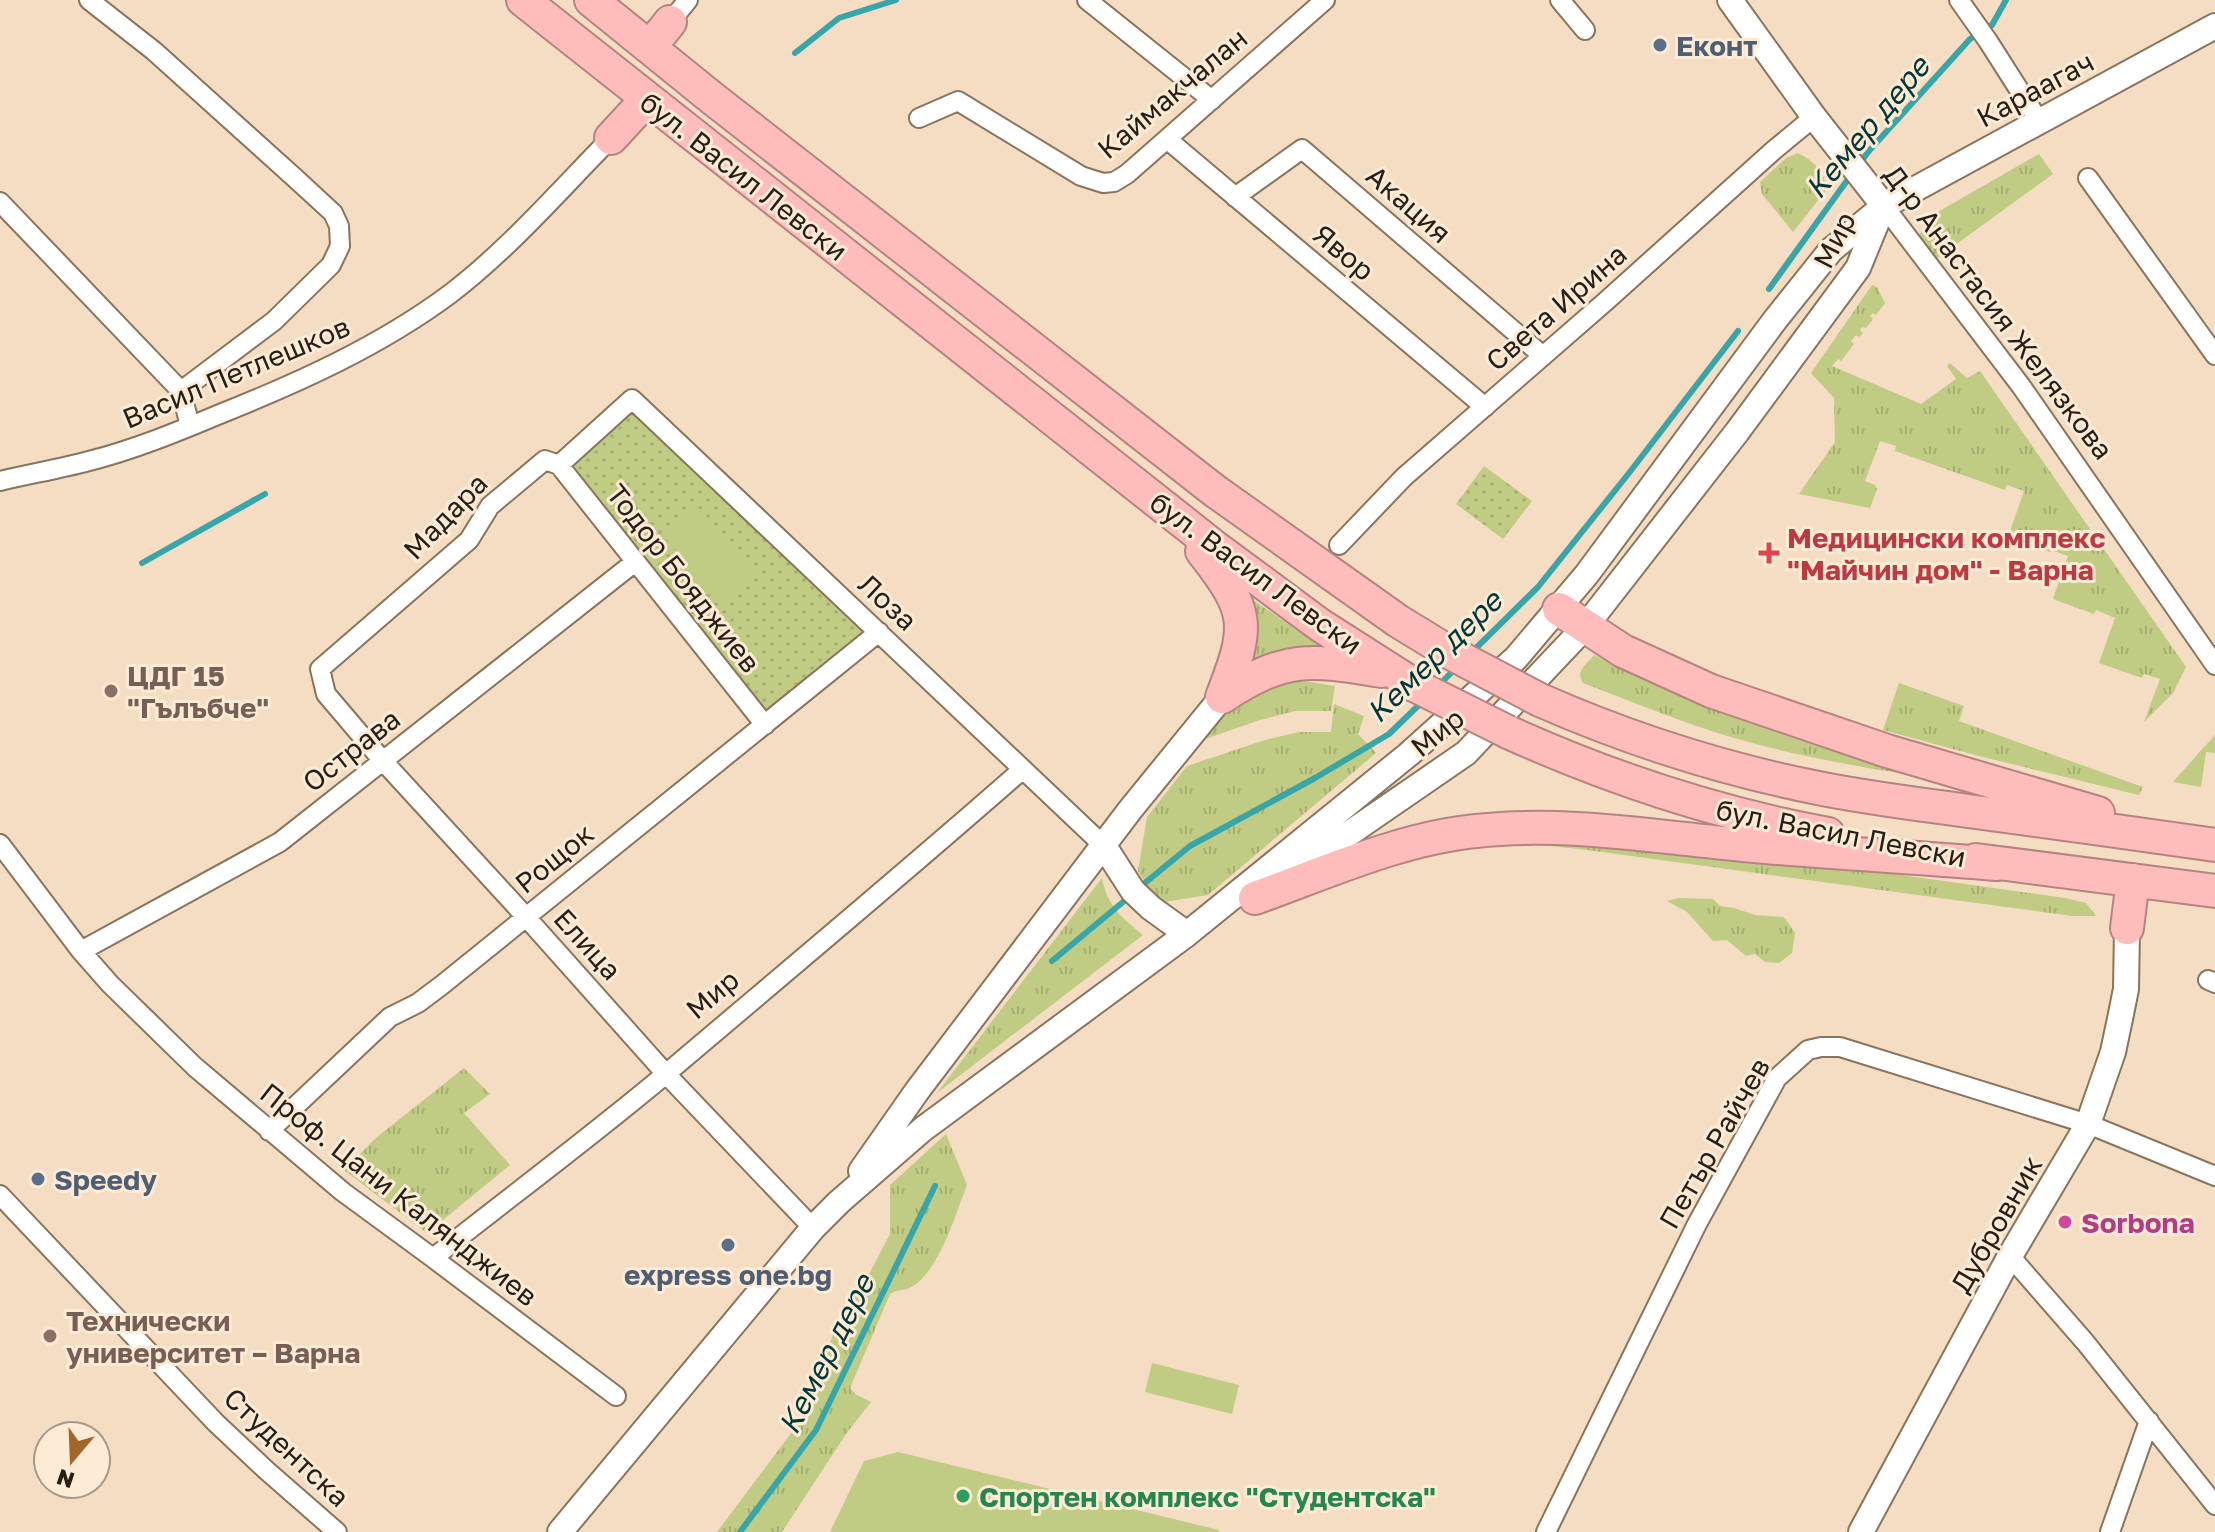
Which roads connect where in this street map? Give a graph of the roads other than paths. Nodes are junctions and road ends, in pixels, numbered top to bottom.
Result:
1 (89, 0) edge
2 (523, 0) edge
3 (591, 0) edge
4 (1087, 0) edge
5 (1325, 0) edge
6 (1560, 0) edge
7 (1730, 0) edge
8 (1959, 0) edge
9 (679, 11) edge
10 (2215, 26) edge
11 (1585, 30) dead end
12 (650, 47) junction
13 (647, 99) junction
14 (1212, 100) junction
15 (1814, 117) junction
16 (919, 118) dead end
17 (2039, 121) junction
18 (611, 138) joint
19 (1168, 140) junction
20 (2088, 178) dead end
21 (1235, 197) junction
22 (0, 202) edge
23 (1884, 206) junction
24 (2215, 355) edge
25 (1543, 356) junction
26 (181, 391) junction
27 (632, 399) joint
28 (1485, 407) junction
29 (190, 426) junction
30 (559, 465) junction
31 (0, 481) edge
32 (1170, 511) junction
33 (1329, 555) junction
34 (635, 562) junction
35 (1572, 618) junction
36 (879, 632) junction
37 (2215, 665) edge
38 (1405, 679) junction
39 (326, 694) joint
40 (1222, 697) junction
41 (765, 725) junction
42 (383, 761) junction
43 (1023, 769) junction
44 (0, 844) edge
45 (2208, 844) edge
46 (1104, 846) junction
47 (1997, 864) junction
48 (2133, 880) junction
49 (2215, 891) edge
50 (1255, 898) junction
51 (526, 917) junction
52 (2127, 928) joint
53 (1187, 934) junction
54 (81, 951) junction
55 (666, 1074) junction
56 (2088, 1124) junction
57 (269, 1131) junction
58 (2215, 1176) edge
59 (0, 1195) edge
60 (839, 1202) junction
61 (813, 1228) junction
62 (2010, 1256) junction
63 (433, 1258) junction
64 (616, 1396) dead end
65 (2149, 1421) junction
66 (2215, 1505) edge
67 (337, 1532) edge
68 (560, 1532) edge
69 (1546, 1532) edge
70 (1861, 1532) edge
71 (2110, 1532) edge

1 - 26 street
2 - 13 highway, бул. Васил Левски
3 - 12 highway, бул. Васил Левски
4 - 14 street
5 - 14 street, Каймакчалан
6 - 11 street
7 - 15 street, Д-р Анастасия Желязкова
8 - 17 street
9 - 12 highway
10 - 17 street, Караагач
12 - 33 highway, бул. Васил Левски
13 - 18 highway
13 - 32 highway, бул. Васил Левски
14 - 19 street, Каймакчалан
15 - 23 street, Д-р Анастасия Желязкова
15 - 25 street, Света Ирина
16 - 19 street, Каймакчалан
17 - 23 street, Караагач
18 - 29 street, Васил Петлешков
19 - 21 street, Явор
20 - 24 street
21 - 25 street, Акация
21 - 28 street, Явор
22 - 26 street
23 - 35 street, Мир
23 - 35 street, Мир
23 - 37 street, Д-р Анастасия Желязкова
25 - 28 street, Света Ирина
26 - 29 street
27 - 30 street, Мадара
27 - 36 street, Лоза
28 - 33 street, Света Ирина
29 - 31 street, Васил Петлешков
30 - 34 street, Тодор Бояджиев
30 - 39 street, Мадара
32 - 38 highway, бул. Васил Левски
32 - 40 highway
33 - 45 highway, бул. Васил Левски, bridge
34 - 41 street, Тодор Бояджиев
34 - 42 street, Острава
35 - 45 highway
35 - 50 street, Мир
35 - 53 street, Мир
36 - 41 street, Рощок
36 - 43 street, Лоза
38 - 40 highway
38 - 47 highway, бул. Васил Левски, bridge
39 - 42 street, Елица
40 - 46 street, Мир
41 - 51 street, Рощок
42 - 51 street, Елица
42 - 54 street, Острава
43 - 46 street, Лоза
43 - 55 street, Мир
44 - 54 street, Проф. Цани Калянджиев
46 - 53 street
46 - 60 street, Мир
47 - 48 highway, бул. Васил Левски
47 - 50 highway
48 - 49 highway, бул. Васил Левски
48 - 52 highway
50 - 53 street, Мир
51 - 55 street, Елица
51 - 57 street, Рощок
52 - 56 street, Дубровник
53 - 60 street, Мир
54 - 57 street, Проф. Цани Калянджиев
55 - 61 street, Елица
55 - 63 street, Мир
56 - 58 street, Петър Райчев
56 - 62 street, Дубровник
56 - 69 street, Петър Райчев
57 - 63 street, Проф. Цани Калянджиев
59 - 67 street, Студентска
60 - 61 street, Мир
61 - 68 street, Мир
62 - 65 street
62 - 70 street, Дубровник
63 - 64 street, Проф. Цани Калянджиев
65 - 66 street
65 - 71 street

